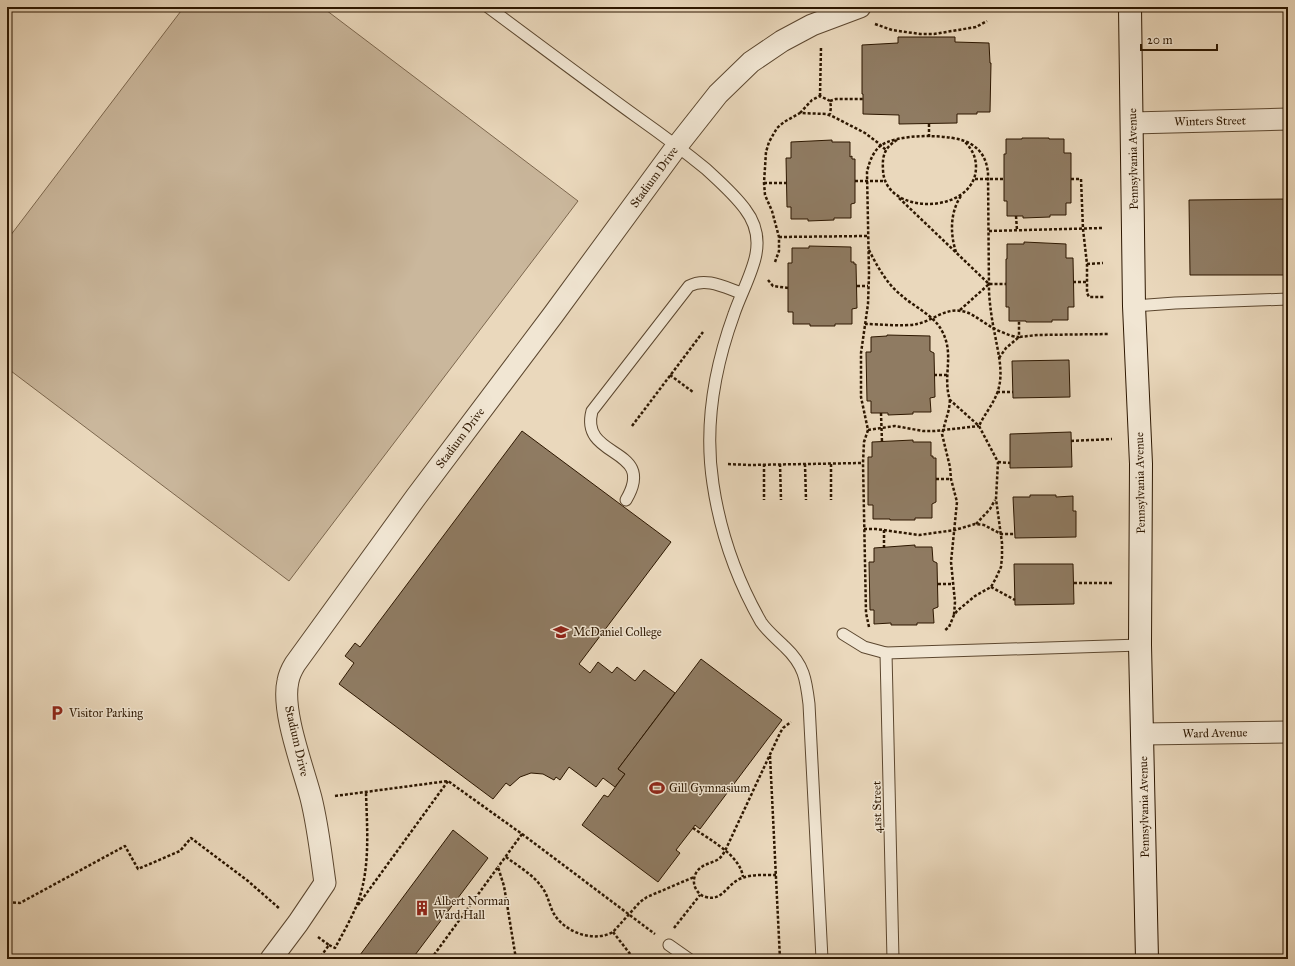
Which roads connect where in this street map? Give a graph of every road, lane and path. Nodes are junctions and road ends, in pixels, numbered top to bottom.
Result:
1 (488, 7) edge
2 (860, 7) edge
3 (1130, 7) edge
4 (987, 21) dead end
5 (873, 23) dead end
6 (819, 42) dead end
7 (820, 96) junction
8 (863, 99) dead end
9 (830, 101) junction
10 (800, 113) junction
11 (830, 114) junction
12 (1288, 119) edge
13 (1132, 123) junction
14 (929, 124) dead end
15 (929, 137) junction
16 (899, 139) junction
17 (962, 140) junction
18 (677, 146) junction
19 (881, 146) junction
20 (886, 150) junction
21 (975, 179) junction
22 (988, 179) junction
23 (1004, 179) dead end
24 (1071, 179) dead end
25 (855, 181) dead end
26 (867, 181) junction
27 (884, 181) junction
28 (764, 183) junction
29 (786, 183) dead end
30 (895, 195) junction
31 (961, 195) junction
32 (1016, 216) dead end
33 (1103, 228) dead end
34 (1083, 229) junction
35 (989, 230) junction
36 (1017, 230) junction
37 (868, 236) junction
38 (779, 237) junction
39 (868, 250) junction
40 (956, 254) junction
41 (1103, 263) dead end
42 (1087, 264) junction
43 (773, 266) dead end
44 (769, 275) dead end
45 (1074, 282) dead end
46 (1087, 282) junction
47 (989, 284) junction
48 (1006, 284) dead end
49 (857, 286) dead end
50 (868, 286) junction
51 (788, 288) dead end
52 (741, 293) junction
53 (1104, 298) dead end
54 (1288, 299) edge
55 (1134, 306) junction
56 (959, 310) junction
57 (933, 318) junction
58 (1019, 321) dead end
59 (865, 324) junction
60 (994, 328) junction
61 (703, 332) dead end
62 (1109, 334) dead end
63 (1019, 337) junction
64 (999, 358) junction
65 (934, 375) dead end
66 (947, 375) junction
67 (670, 376) junction
68 (861, 376) junction
69 (866, 376) dead end
70 (693, 392) dead end
71 (997, 392) junction
72 (1013, 392) dead end
73 (950, 400) junction
74 (881, 413) dead end
75 (632, 426) dead end
76 (979, 426) junction
77 (881, 428) junction
78 (868, 430) junction
79 (943, 430) junction
80 (1112, 439) dead end
81 (1071, 441) dead end
82 (882, 442) dead end
83 (998, 462) junction
84 (863, 463) junction
85 (1010, 463) dead end
86 (724, 464) dead end
87 (764, 464) junction
88 (780, 464) junction
89 (805, 464) junction
90 (831, 464) junction
91 (936, 479) dead end
92 (950, 479) junction
93 (863, 481) junction
94 (868, 481) dead end
95 (996, 499) junction
96 (626, 500) dead end
97 (764, 500) dead end
98 (781, 500) dead end
99 (806, 500) dead end
100 (831, 500) dead end
101 (975, 524) junction
102 (864, 529) junction
103 (884, 530) junction
104 (955, 530) junction
105 (1001, 534) junction
106 (1015, 534) dead end
107 (884, 548) dead end
108 (1074, 583) dead end
109 (1113, 583) dead end
110 (938, 584) dead end
111 (952, 584) junction
112 (866, 586) junction
113 (870, 586) dead end
114 (990, 586) junction
115 (1015, 600) dead end
116 (954, 615) junction
117 (870, 628) dead end
118 (843, 634) dead end
119 (939, 636) dead end
120 (1140, 645) junction
121 (886, 654) junction
122 (792, 722) dead end
123 (1288, 732) edge
124 (1142, 734) junction
125 (770, 755) junction
126 (448, 782) junction
127 (366, 792) junction
128 (311, 799) junction
129 (693, 828) dead end
130 (522, 834) junction
131 (725, 851) junction
132 (506, 857) junction
133 (498, 868) junction
134 (776, 875) junction
135 (694, 877) junction
136 (743, 877) junction
137 (8, 902) dead end
138 (356, 907) junction
139 (629, 914) junction
140 (298, 923) junction
141 (613, 932) junction
142 (329, 945) junction
143 (669, 945) joint
144 (271, 959) edge
145 (319, 959) edge
146 (431, 959) edge
147 (516, 959) edge
148 (634, 959) edge
149 (689, 959) edge
150 (780, 959) edge
151 (822, 959) edge
152 (894, 959) edge
153 (1147, 959) edge

1 - 18 lane
2 - 18 street, Stadium Drive
3 - 13 main road, Pennsylvania Avenue
4 - 5 path
6 - 7 path
7 - 9 path
7 - 10 path
8 - 9 path
9 - 11 path
10 - 11 path
10 - 28 path
11 - 19 path
12 - 13 street, Winters Street
13 - 55 main road, Pennsylvania Avenue
14 - 15 path
15 - 16 path
15 - 17 path
16 - 19 path
16 - 20 path
17 - 21 path
17 - 22 path
18 - 52 lane
18 - 128 street, Stadium Drive
19 - 20 path
19 - 26 path
20 - 27 path
21 - 22 path
21 - 31 path
22 - 23 path
22 - 35 path
24 - 34 path
25 - 26 path
26 - 27 path
26 - 37 path
27 - 30 path
28 - 29 path
28 - 38 path
30 - 31 path
30 - 40 path
31 - 40 path
32 - 36 path
33 - 34 path
34 - 36 path
34 - 42 path
35 - 36 path
35 - 47 path
37 - 38 path
37 - 39 path
38 - 43 path
39 - 50 path
39 - 57 path
40 - 47 path
41 - 42 path
42 - 46 path
44 - 51 path
45 - 46 path
46 - 53 path
47 - 48 path
47 - 56 path
47 - 60 path
49 - 50 path
50 - 59 path
52 - 96 lane
52 - 151 lane
54 - 55 lane
55 - 120 main road, Pennsylvania Avenue
56 - 57 path
56 - 60 path
57 - 59 path
57 - 66 path
58 - 63 path
59 - 68 path
60 - 63 path
60 - 64 path
61 - 67 path
62 - 63 path
63 - 64 path
64 - 71 path
65 - 66 path
66 - 73 path
67 - 70 path
67 - 75 path
68 - 69 path
68 - 78 path
71 - 72 path
71 - 76 path
73 - 76 path
73 - 79 path
74 - 77 path
76 - 79 path
76 - 83 path
77 - 78 path
77 - 79 path
77 - 82 path
78 - 84 path
79 - 92 path
80 - 81 path
83 - 85 path
83 - 95 path
84 - 90 path
84 - 93 path
86 - 87 path
87 - 88 path
87 - 97 path
88 - 89 path
88 - 98 path
89 - 90 path
89 - 99 path
90 - 100 path
91 - 92 path
92 - 104 path
93 - 94 path
93 - 102 path
95 - 101 path
95 - 105 path
101 - 104 path
101 - 105 path
102 - 103 path
102 - 112 path
103 - 104 path
103 - 107 path
104 - 111 path
105 - 106 path
105 - 114 path
108 - 109 path
110 - 111 path
111 - 116 path
112 - 113 path
112 - 117 path
114 - 115 path
114 - 116 path
116 - 119 path
118 - 121 lane
120 - 121 lane
120 - 124 main road, Pennsylvania Avenue
121 - 152 lane, 41st Street
122 - 125 path
123 - 124 street, Ward Avenue
124 - 153 main road, Pennsylvania Avenue
125 - 131 path
125 - 134 path
126 - 127 path
126 - 130 path
126 - 138 path
127 - 128 path
127 - 138 path
128 - 140 street, Stadium Drive
129 - 131 path
130 - 132 path
130 - 139 path
131 - 135 path
131 - 136 path
132 - 133 path
132 - 141 path
133 - 146 path
133 - 147 path
134 - 136 path
134 - 150 path
135 - 136 path
135 - 139 path
137 - 140 path
138 - 142 path
139 - 141 path
139 - 143 path
140 - 142 path
140 - 144 street, Stadium Drive
141 - 148 path
142 - 145 path
143 - 149 lane

